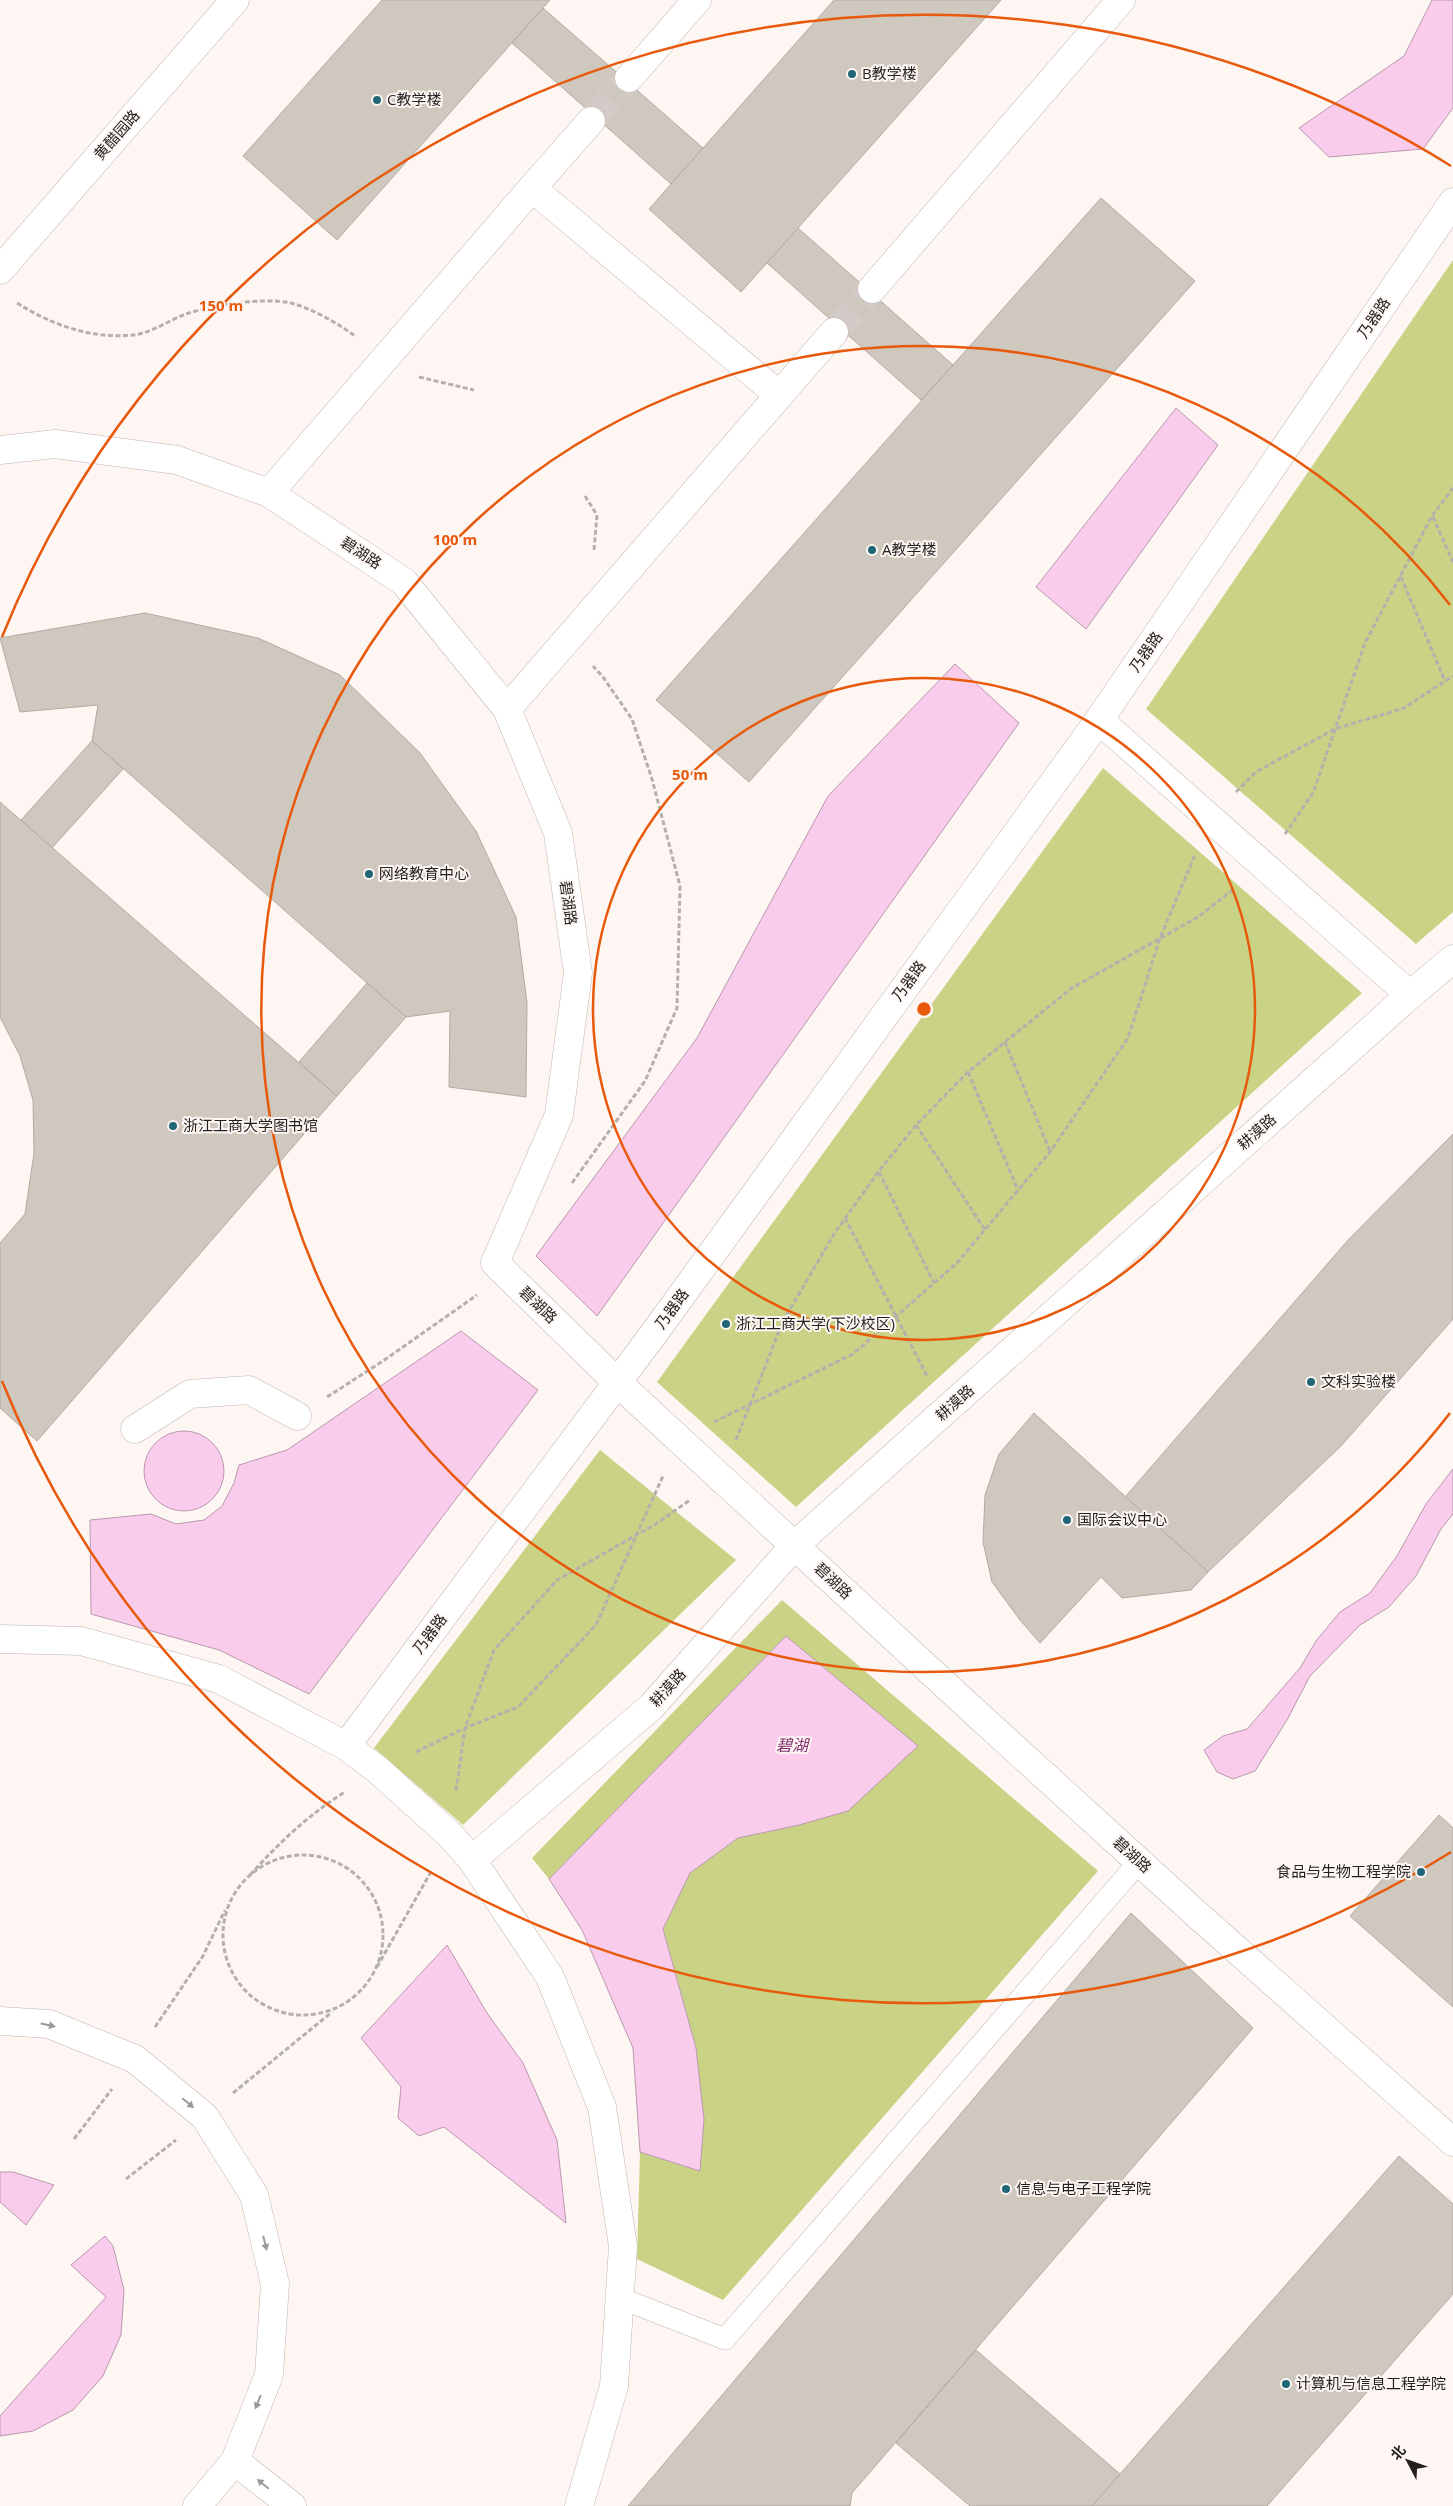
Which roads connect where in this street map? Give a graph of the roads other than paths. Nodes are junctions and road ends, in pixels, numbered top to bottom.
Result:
1 (235, 0) edge
2 (697, 0) edge
3 (1121, 0) edge
4 (629, 78) tunnel mouth
5 (591, 121) tunnel mouth
6 (532, 188) junction
7 (1453, 202) edge
8 (0, 270) edge
9 (872, 288) tunnel mouth
10 (834, 332) tunnel mouth
11 (780, 395) junction
12 (0, 450) edge
13 (269, 493) junction
14 (507, 709) junction
15 (1099, 720) junction
16 (1453, 959) edge
17 (1410, 994) junction
18 (618, 1383) junction
19 (297, 1416) dead end
20 (136, 1429) dead end
21 (795, 1545) junction
22 (0, 1638) edge
23 (346, 1746) junction
24 (472, 1860) junction
25 (1139, 1862) junction
26 (0, 2021) edge
27 (1453, 2142) edge
28 (620, 2298) junction
29 (235, 2461) junction
30 (197, 2506) edge
31 (292, 2506) edge
32 (579, 2506) edge

1 - 8 street, 黄醋园路
2 - 4 street
3 - 9 street
5 - 6 street
6 - 11 street
6 - 13 street
7 - 15 street, 乃器路
10 - 11 street
11 - 14 street
12 - 13 street, 碧湖路
13 - 14 street, 碧湖路
14 - 18 street, 碧湖路
15 - 17 street
15 - 18 street, 乃器路
16 - 17 street, 耕漠路
17 - 21 street, 耕漠路
18 - 21 street, 碧湖路
18 - 23 street, 乃器路
19 - 20 street
21 - 24 street, 耕漠路
21 - 25 street, 碧湖路
22 - 23 street
23 - 24 street
24 - 28 street
25 - 27 street, 碧湖路
25 - 28 lane
26 -> 29 street
28 - 32 street
29 - 30 street
31 -> 29 street

